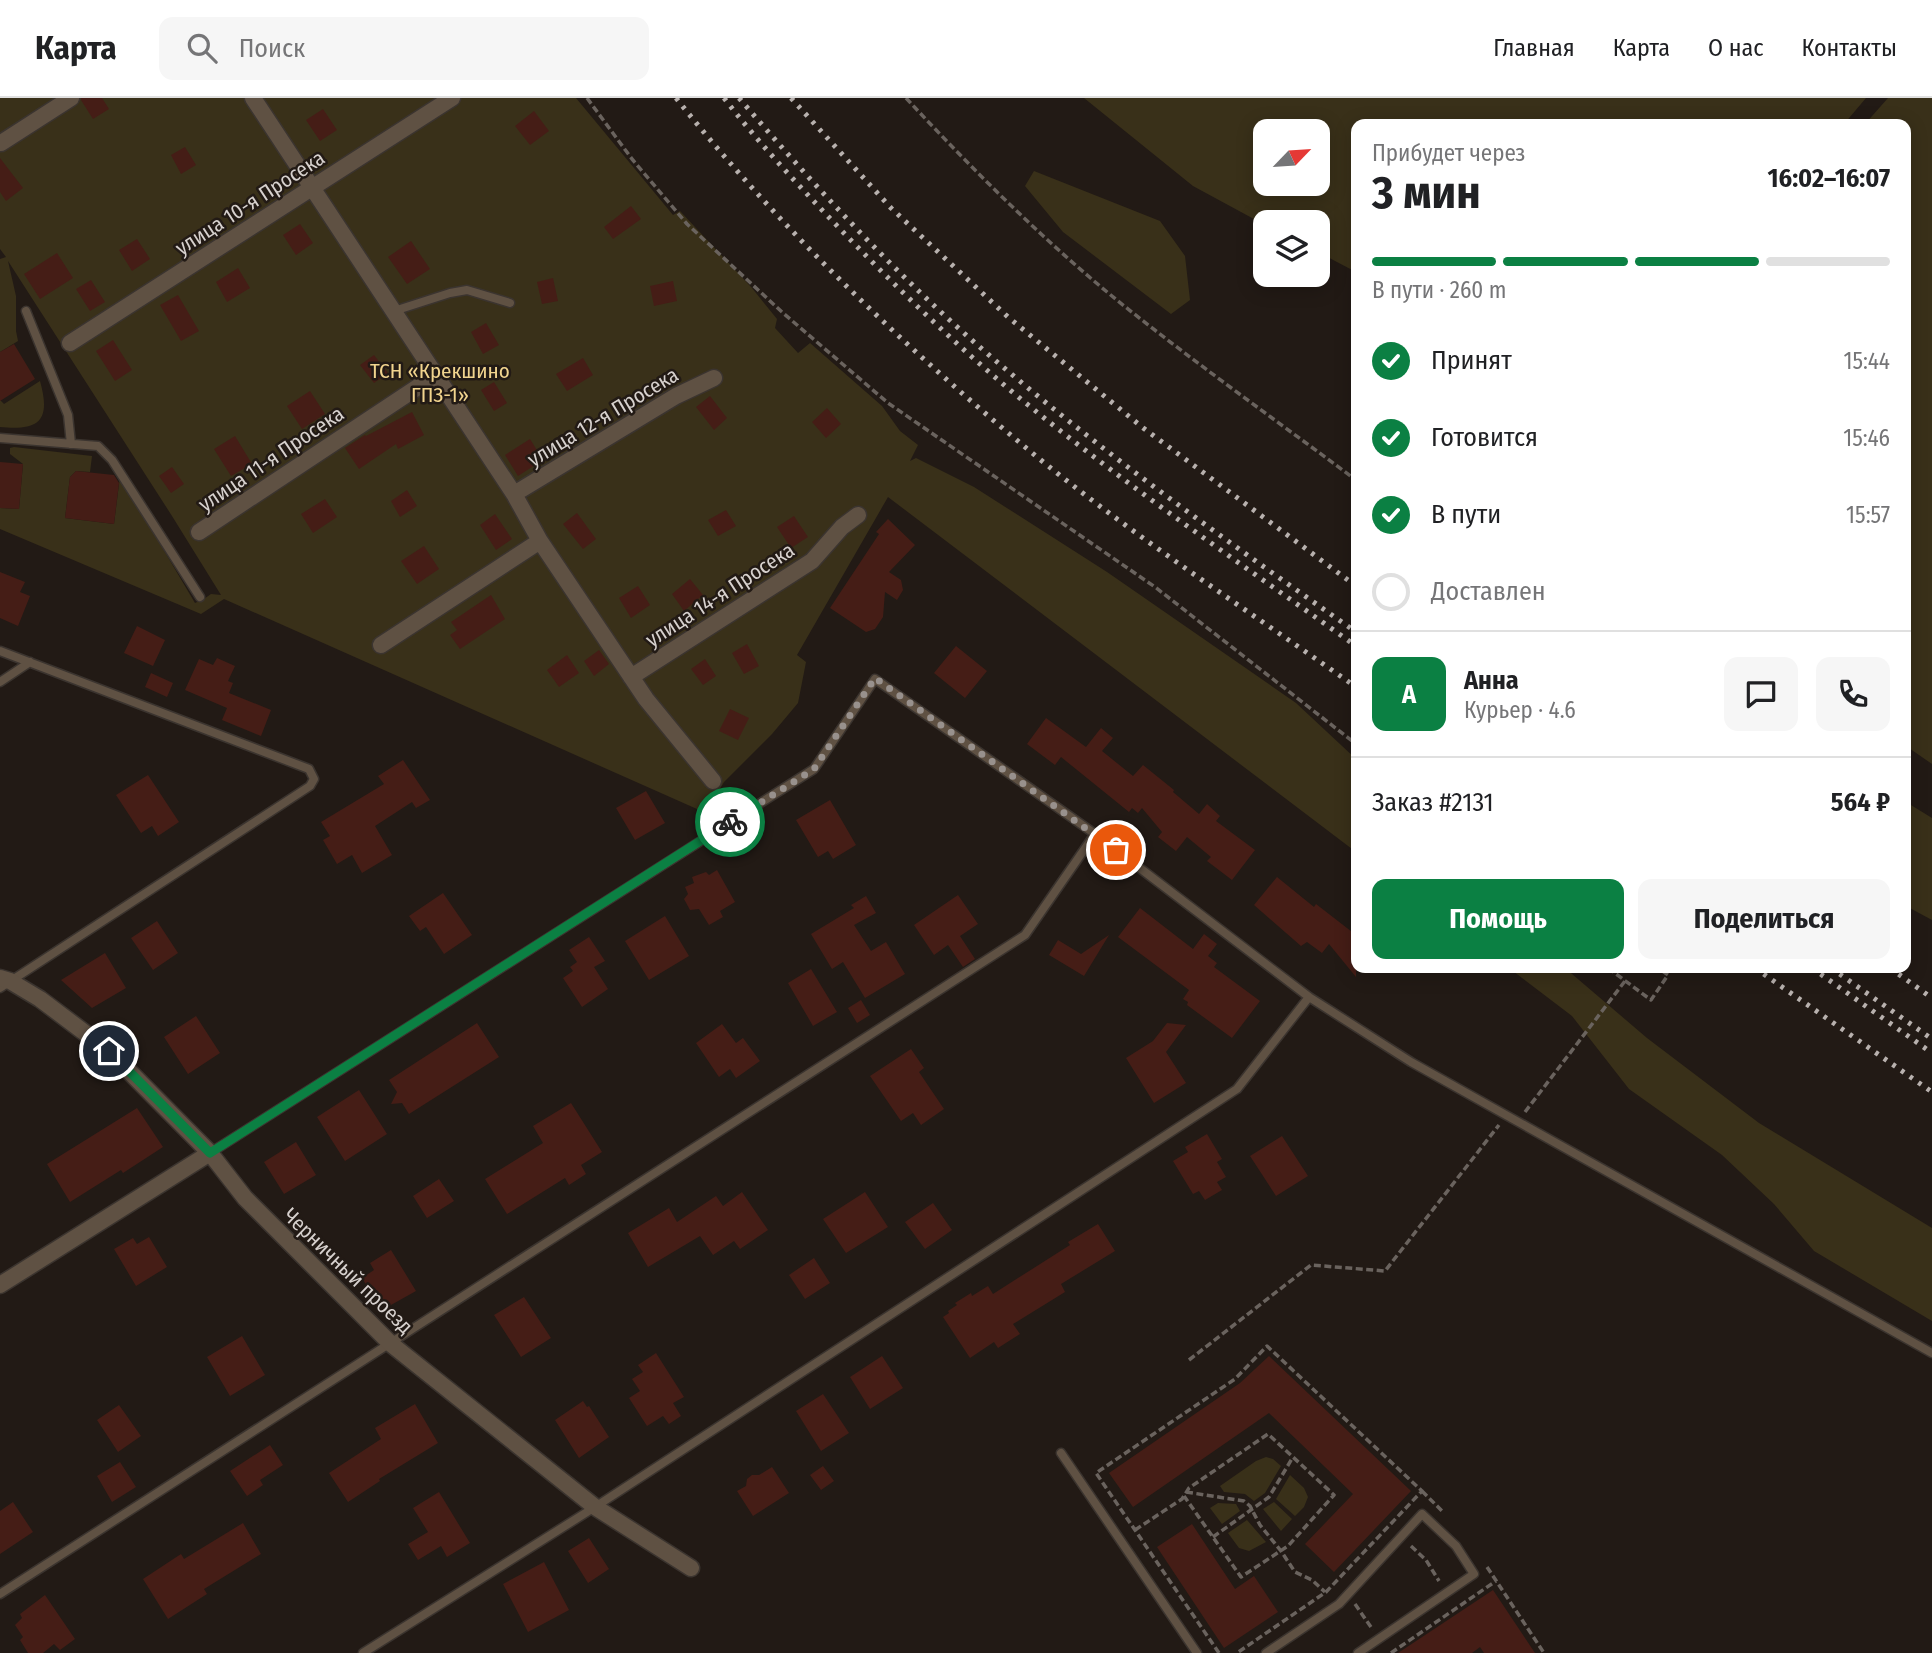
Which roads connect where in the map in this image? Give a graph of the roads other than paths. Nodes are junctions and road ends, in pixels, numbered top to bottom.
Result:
1 (71, 98) edge
2 (253, 98) edge
3 (452, 98) edge
4 (1, 144) edge
5 (312, 188) junction
6 (510, 303) dead end
7 (26, 311) dead end
8 (394, 311) junction
9 (71, 343) dead end
10 (436, 375) junction
11 (714, 378) dead end
12 (0, 438) edge
13 (71, 444) junction
14 (514, 494) junction
15 (858, 514) dead end
16 (199, 532) dead end
17 (540, 541) junction
18 (200, 597) dead end
19 (381, 645) dead end
20 (0, 651) edge
21 (30, 662) junction
22 (631, 677) junction
23 (0, 681) edge
24 (713, 781) dead end
25 (1095, 834) junction
26 (3, 982) edge
27 (1309, 997) junction
28 (210, 1153) junction
29 (0, 1285) edge
30 (391, 1344) junction
31 (1932, 1353) edge
32 (1060, 1453) dead end
33 (595, 1507) junction
34 (691, 1568) dead end
35 (0, 1594) edge
36 (363, 1653) edge
37 (1197, 1653) edge
38 (1266, 1653) edge
39 (1358, 1653) edge

1 - 4 street
2 - 5 street
3 - 5 street, улица 10-я Просека
5 - 8 street
5 - 9 street, улица 10-я Просека
6 - 8 lane
7 - 13 lane
8 - 10 street
10 - 14 street
10 - 16 street, улица 11-я Просека
11 - 14 street, улица 12-я Просека
12 - 13 lane
13 - 18 lane
14 - 17 street
15 - 22 street, улица 14-я Просека
17 - 19 street
17 - 22 street
20 - 21 lane
21 - 23 lane
21 - 26 lane
22 - 24 street
25 - 27 lane
25 - 28 lane
25 - 30 lane
26 - 28 street, Черничный проезд
27 - 31 lane
27 - 33 lane
28 - 29 street
28 - 30 street, Черничный проезд
30 - 33 street, Черничный проезд
30 - 35 lane
32 - 37 lane
33 - 34 street, Черничный проезд
33 - 36 lane
38 - 39 lane

